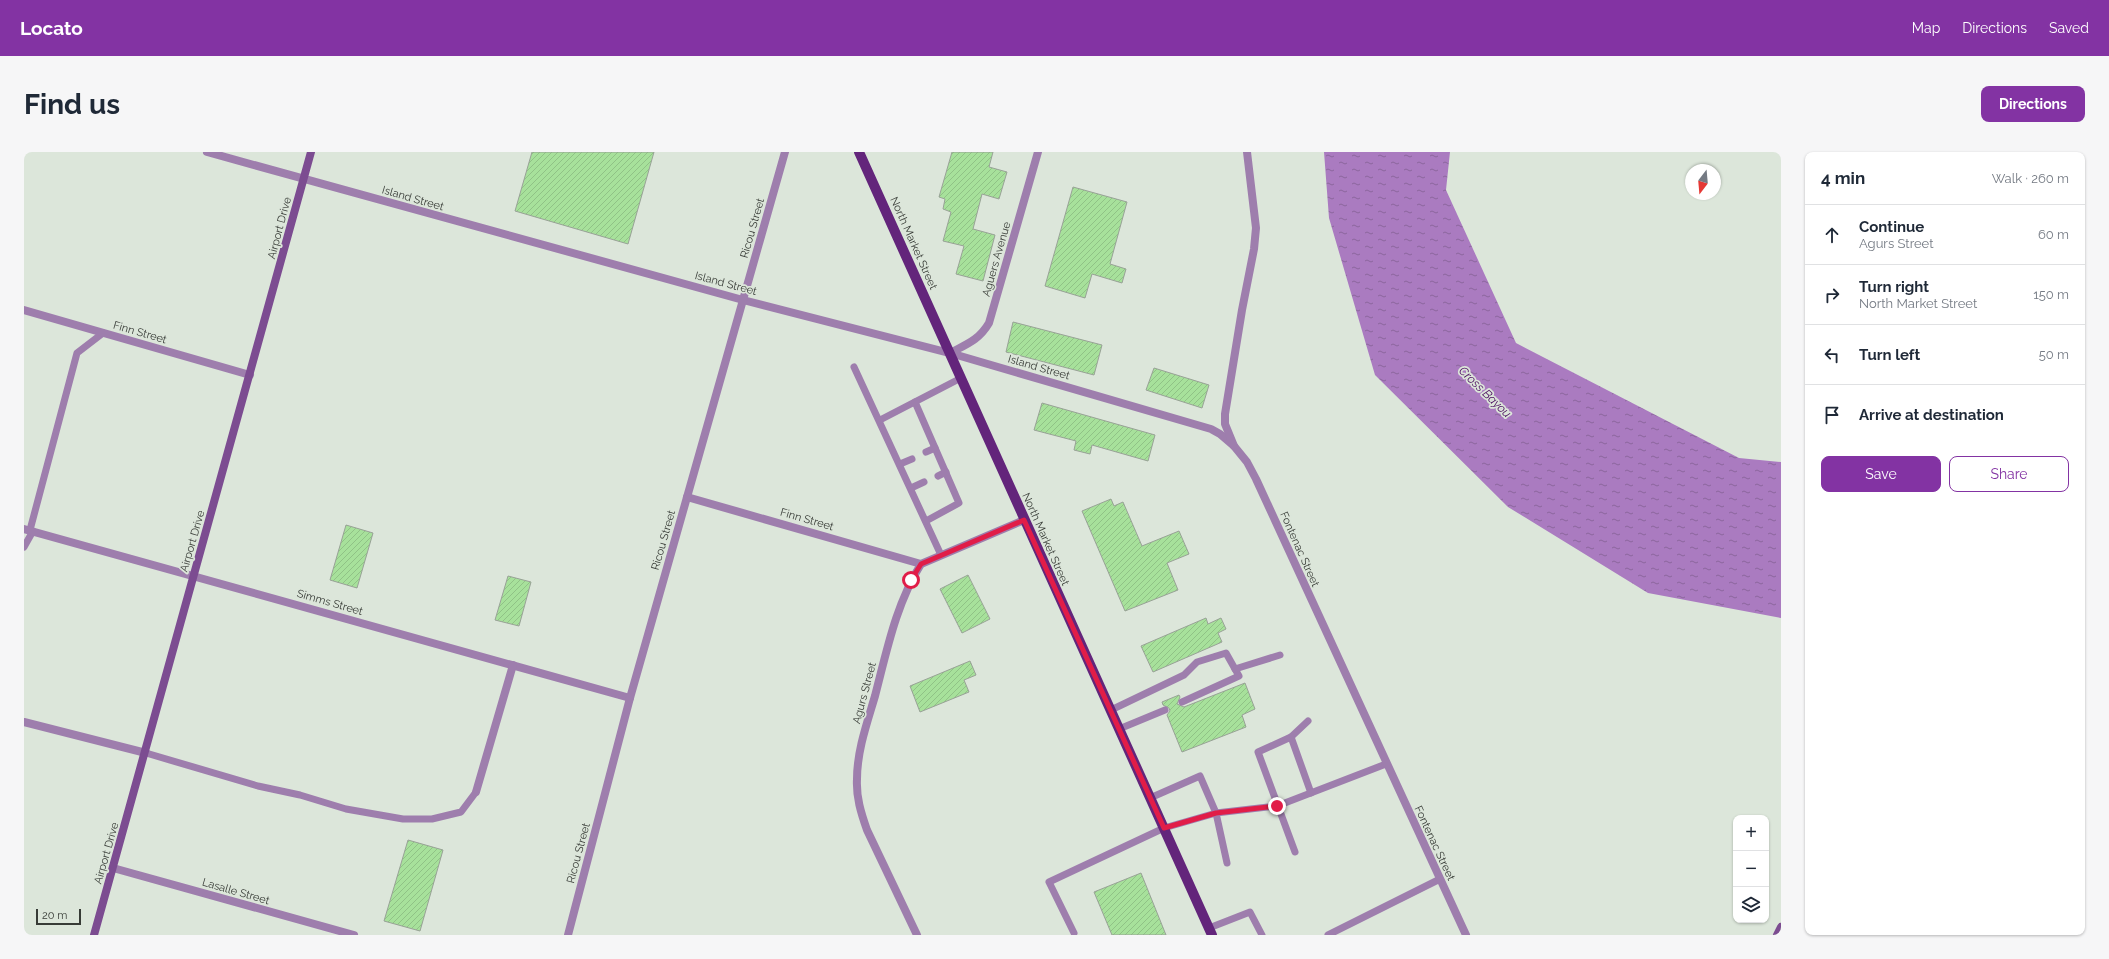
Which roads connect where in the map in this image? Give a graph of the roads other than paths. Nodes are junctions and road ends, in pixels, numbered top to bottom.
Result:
1 (206, 152) edge
2 (311, 152) edge
3 (786, 152) edge
4 (859, 152) edge
5 (1038, 152) edge
6 (1247, 152) edge
7 (304, 178) junction
8 (744, 300) junction
9 (24, 310) edge
10 (103, 333) junction
11 (950, 353) junction
12 (854, 367) dead end
13 (250, 375) junction
14 (961, 378) junction
15 (915, 402) junction
16 (880, 420) junction
17 (1234, 446) junction
18 (935, 448) junction
19 (926, 452) dead end
20 (912, 459) dead end
21 (900, 464) junction
22 (946, 472) junction
23 (938, 476) dead end
24 (924, 482) dead end
25 (911, 488) junction
26 (687, 497) junction
27 (1024, 520) junction
28 (926, 521) junction
29 (29, 530) edge
30 (24, 547) edge
31 (941, 555) junction
32 (921, 564) junction
33 (194, 576) junction
34 (1280, 655) dead end
35 (513, 665) junction
36 (1236, 669) junction
37 (630, 698) junction
38 (1182, 702) dead end
39 (1111, 710) junction
40 (1165, 710) dead end
41 (1308, 721) dead end
42 (24, 722) edge
43 (1119, 729) junction
44 (1291, 737) junction
45 (146, 753) junction
46 (1386, 764) junction
47 (476, 792) joint
48 (1311, 793) junction
49 (1150, 798) junction
50 (1277, 806) junction
51 (1216, 813) junction
52 (1164, 828) junction
53 (1295, 852) dead end
54 (1227, 863) dead end
55 (113, 868) junction
56 (1440, 879) junction
57 (1781, 927) edge
58 (1211, 931) edge
59 (1074, 933) dead end
60 (94, 935) edge
61 (354, 935) edge
62 (568, 935) edge
63 (916, 935) edge
64 (1262, 935) edge
65 (1328, 935) edge
66 (1466, 935) edge
67 (1777, 935) edge

1 - 7 street, Island Street
2 - 7 street, Airport Drive
3 - 8 street, Ricou Street
4 - 11 main road, North Market Street
5 - 11 street, Aguers Avenue
6 - 17 street, Fontenac Street
7 - 8 street, Island Street
7 - 13 street, Airport Drive
8 - 11 street, Island Street
8 - 26 street, Ricou Street
9 - 10 street, Finn Street
10 - 13 street, Finn Street
10 - 29 lane
11 - 14 main road, North Market Street
11 - 17 street, Island Street
12 - 16 lane
13 - 33 street, Airport Drive
14 - 15 lane
14 - 27 main road, North Market Street
15 - 16 lane
15 - 18 lane
16 - 21 lane
17 - 46 street, Fontenac Street
18 - 19 lane
18 - 22 lane
20 - 21 lane
21 - 25 lane
22 - 23 lane
22 - 28 lane
24 - 25 lane
25 - 28 lane
26 - 32 street, Finn Street
26 - 37 street, Ricou Street
27 - 31 street
27 - 39 main road, North Market Street
28 - 31 lane
29 - 30 lane
29 - 33 street, Simms Street
31 - 32 street
32 - 63 street, Agurs Street
33 - 35 street, Simms Street
33 - 45 street, Airport Drive
34 - 36 lane
35 - 37 street, Simms Street
35 - 47 street
36 - 38 lane
36 - 39 lane
37 - 62 street, Ricou Street
39 - 43 main road, North Market Street
40 - 43 lane
41 - 44 lane
42 - 45 street
43 - 49 main road, North Market Street
44 - 48 lane
44 - 50 lane
45 - 47 lane
45 - 55 street, Airport Drive
46 - 48 lane
46 - 56 street, Fontenac Street
48 - 50 lane
49 - 51 lane
49 - 52 main road, North Market Street
50 - 51 lane
50 - 53 lane
51 - 52 lane
51 - 54 lane
52 - 58 main road, North Market Street
52 - 59 lane
55 - 60 street, Airport Drive
55 - 61 street, Lasalle Street
56 - 65 lane
56 - 66 street, Fontenac Street
57 - 67 street
58 - 64 lane

